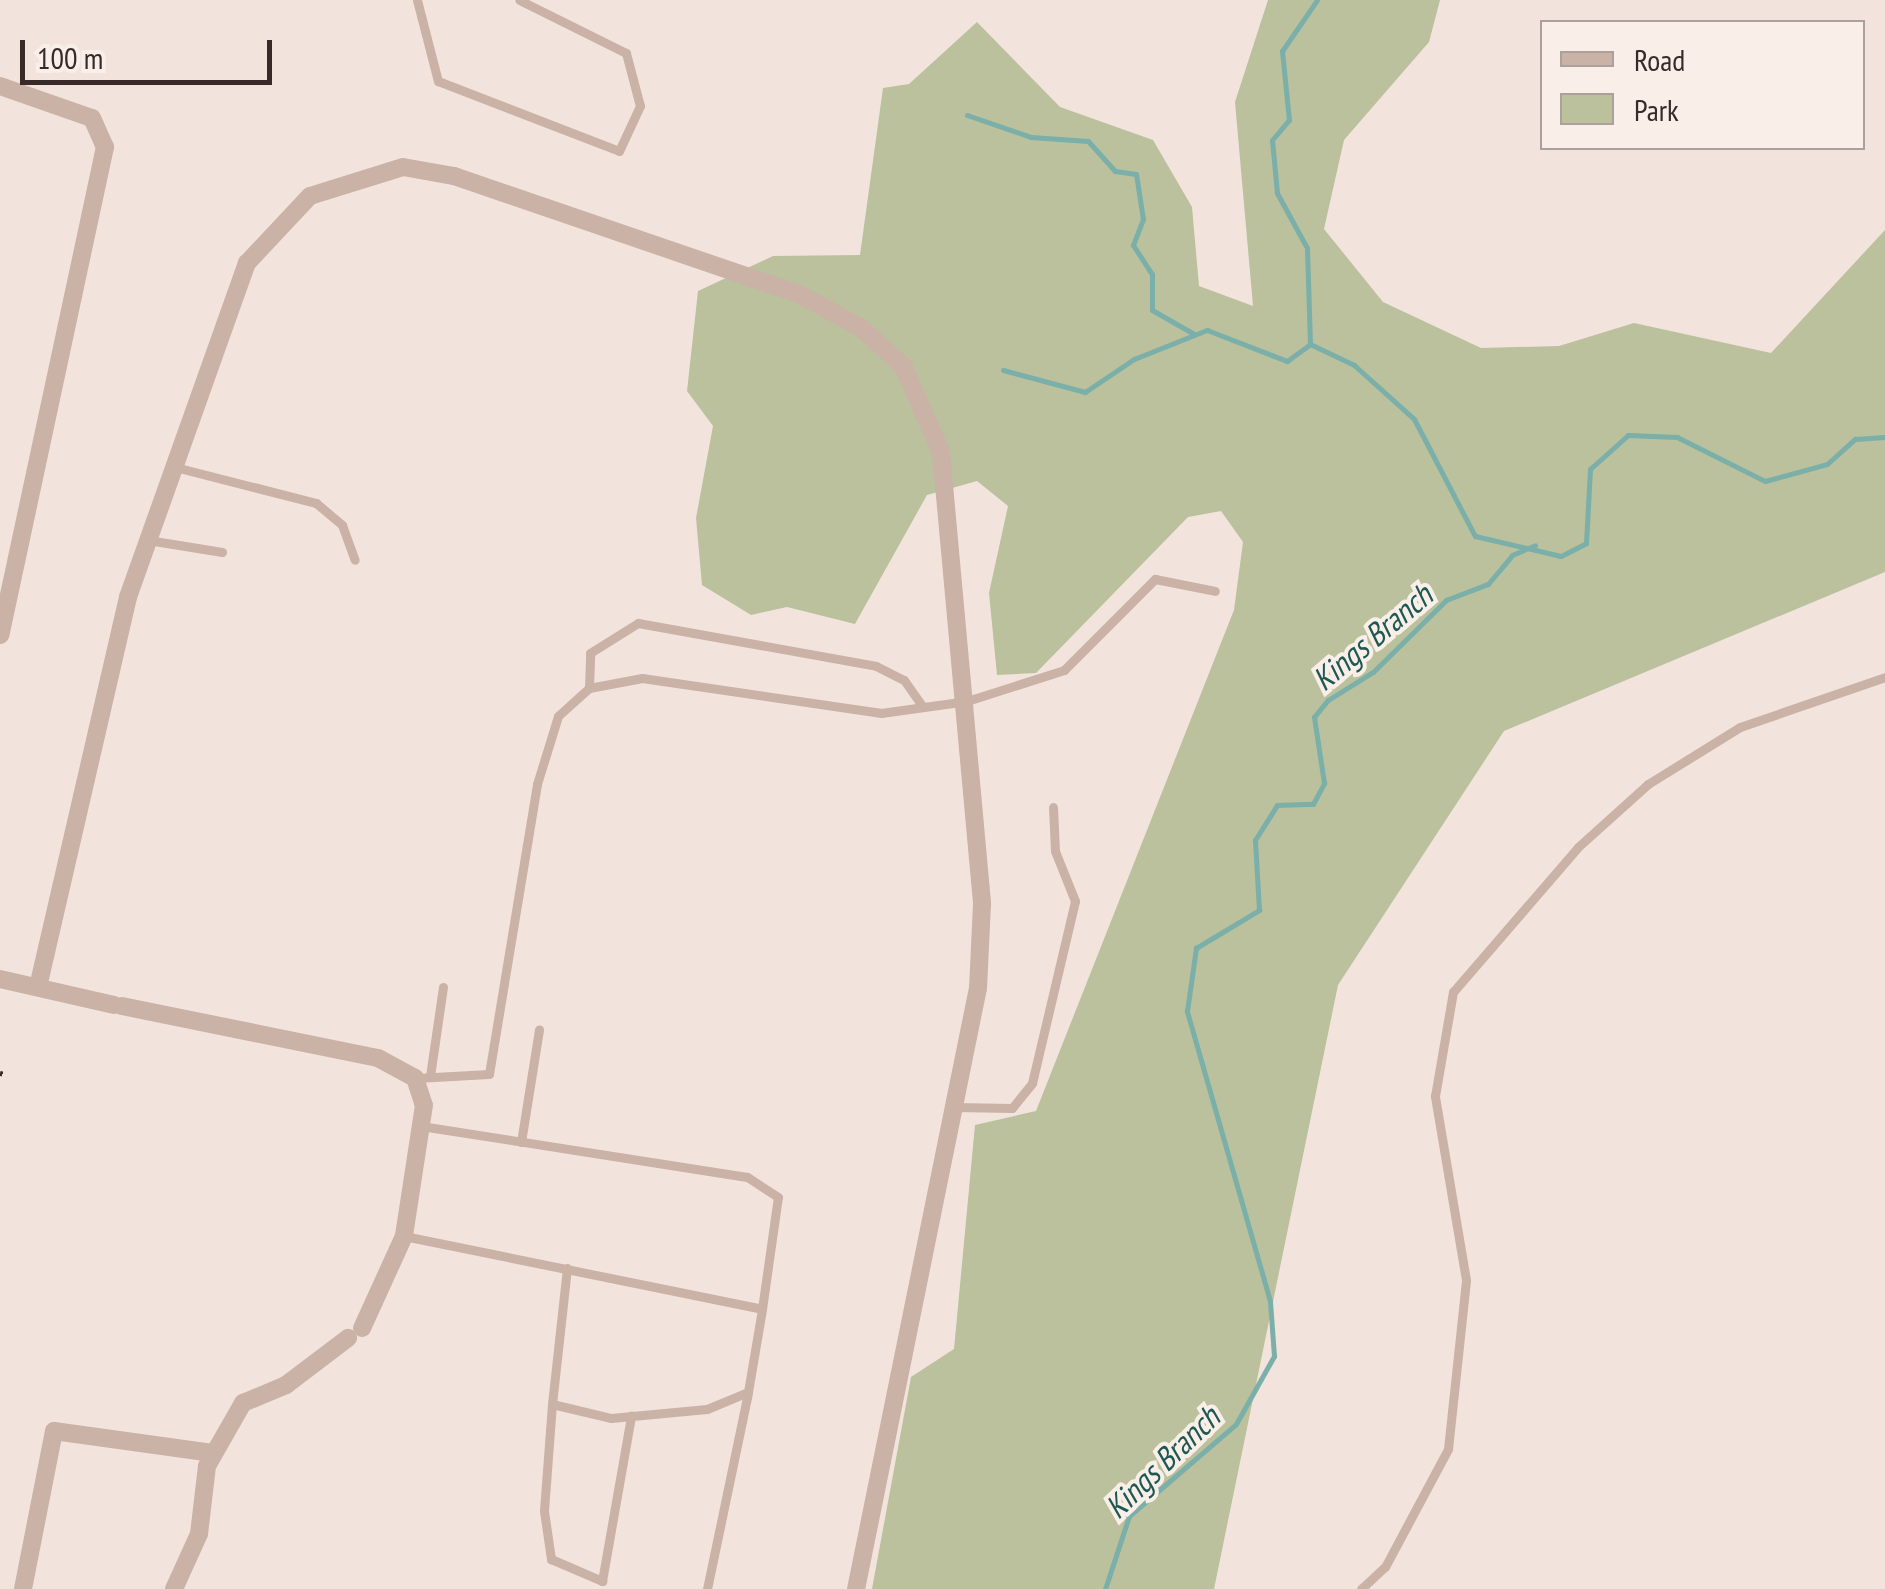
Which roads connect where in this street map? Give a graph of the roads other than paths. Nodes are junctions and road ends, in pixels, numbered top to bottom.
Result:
1 (417, 0) edge
2 (519, 0) edge
3 (0, 86) edge
4 (175, 467) junction
5 (148, 540) junction
6 (222, 552) dead end
7 (356, 560) dead end
8 (1215, 591) dead end
9 (0, 635) edge
10 (1885, 677) edge
11 (589, 688) junction
12 (967, 701) junction
13 (923, 707) junction
14 (1053, 806) dead end
15 (0, 980) edge
16 (443, 987) dead end
17 (38, 988) junction
18 (539, 1029) dead end
19 (422, 1077) junction
20 (954, 1107) junction
21 (422, 1126) junction
22 (521, 1142) junction
23 (404, 1236) junction
24 (567, 1268) junction
25 (762, 1308) junction
26 (748, 1392) junction
27 (552, 1404) junction
28 (631, 1416) junction
29 (212, 1453) junction
30 (602, 1580) junction
31 (23, 1589) edge
32 (174, 1589) edge
33 (613, 1589) edge
34 (708, 1589) edge
35 (856, 1589) edge
36 (1361, 1589) edge

1 - 2 lane
3 - 9 street
4 - 5 street
4 - 7 lane
4 - 12 street
5 - 6 lane
5 - 17 street
8 - 12 lane
10 - 36 lane
11 - 13 lane
11 - 13 lane
11 - 19 lane
12 - 13 lane
12 - 20 street
14 - 20 lane
15 - 17 street
16 - 19 lane
17 - 19 street
18 - 22 lane
19 - 21 street
20 - 35 street
21 - 22 lane
21 - 23 street
22 - 25 lane
23 - 24 lane
23 - 29 street
24 - 25 lane
24 - 27 lane
25 - 26 lane
26 - 28 lane
26 - 34 lane
27 - 28 lane
27 - 30 lane
28 - 30 lane
29 - 31 street
29 - 32 street
30 - 33 lane

